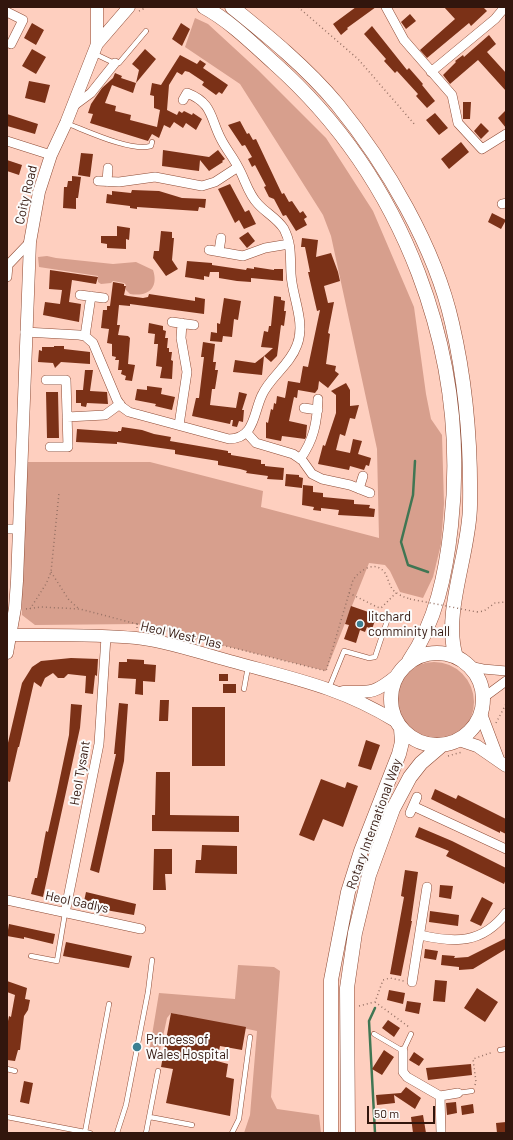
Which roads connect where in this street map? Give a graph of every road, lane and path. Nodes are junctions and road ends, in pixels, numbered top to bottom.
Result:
1 (98, 7) edge
2 (129, 7) edge
3 (204, 7) edge
4 (232, 7) edge
5 (298, 7) edge
6 (386, 7) edge
7 (505, 7) edge
8 (7, 12) edge
9 (146, 31) dead end
10 (11, 44) dead end
11 (95, 49) junction
12 (115, 63) junction
13 (431, 72) junction
14 (185, 92) dead end
15 (72, 107) junction
16 (66, 123) junction
17 (416, 126) dead end
18 (506, 134) edge
19 (7, 141) edge
20 (152, 142) dead end
21 (51, 155) junction
22 (238, 167) junction
23 (108, 168) dead end
24 (98, 181) dead end
25 (107, 182) junction
26 (221, 238) dead end
27 (30, 242) junction
28 (289, 244) junction
29 (209, 250) dead end
30 (219, 251) junction
31 (7, 277) edge
32 (80, 294) dead end
33 (91, 296) junction
34 (104, 298) dead end
35 (172, 322) dead end
36 (182, 323) junction
37 (194, 325) dead end
38 (25, 332) junction
39 (85, 336) junction
40 (46, 380) dead end
41 (318, 399) dead end
42 (120, 404) junction
43 (304, 408) dead end
44 (318, 410) junction
45 (67, 417) junction
46 (179, 425) junction
47 (247, 433) junction
48 (50, 447) dead end
49 (300, 459) junction
50 (363, 476) dead end
51 (359, 489) junction
52 (59, 493) dead end
53 (370, 493) dead end
54 (7, 529) edge
55 (20, 529) junction
56 (51, 572) junction
57 (397, 593) junction
58 (349, 594) junction
59 (506, 602) edge
60 (80, 609) junction
61 (388, 618) dead end
62 (137, 624) junction
63 (11, 635) junction
64 (106, 637) junction
65 (136, 638) junction
66 (7, 653) edge
67 (456, 657) junction
68 (410, 661) junction
69 (248, 666) junction
70 (469, 666) junction
71 (506, 671) edge
72 (396, 676) junction
73 (506, 681) edge
74 (244, 689) dead end
75 (334, 690) junction
76 (483, 698) junction
77 (506, 704) edge
78 (481, 714) junction
79 (398, 725) junction
80 (489, 734) junction
81 (460, 746) junction
82 (444, 751) junction
83 (502, 762) edge
84 (417, 797) dead end
85 (506, 849) edge
86 (427, 888) dead end
87 (7, 900) edge
88 (66, 912) junction
89 (506, 913) edge
90 (141, 929) dead end
91 (420, 935) junction
92 (31, 956) dead end
93 (152, 960) dead end
94 (396, 979) dead end
95 (412, 982) dead end
96 (376, 1002) junction
97 (109, 1004) dead end
98 (355, 1006) dead end
99 (374, 1034) dead end
100 (412, 1034) joint
101 (250, 1037) dead end
102 (506, 1049) edge
103 (500, 1050) joint
104 (403, 1051) junction
105 (7, 1070) edge
106 (15, 1071) dead end
107 (158, 1071) dead end
108 (472, 1091) joint
109 (458, 1092) joint
110 (440, 1096) junction
111 (7, 1117) edge
112 (150, 1117) junction
113 (192, 1125) dead end
114 (88, 1133) edge
115 (117, 1133) edge
116 (146, 1133) edge
117 (232, 1133) edge
118 (331, 1133) edge
119 (348, 1133) edge
120 (441, 1133) edge

1 - 11 main road
2 - 11 main road
3 - 68 main road
4 - 67 main road
5 - 17 path
6 - 13 street
7 - 13 street
8 - 10 street
9 - 12 lane
11 - 12 lane
11 - 15 main road, Coity Road
12 - 15 street
13 - 18 street
14 - 22 street
15 - 16 main road, Coity Road
16 - 20 lane
16 - 21 main road, Coity Road
19 - 21 street
21 - 27 main road, Coity Road
22 - 25 street
22 - 28 street
23 - 25 street
24 - 25 street
26 - 30 street
27 - 31 street
27 - 38 main road, Coity Road
28 - 30 street
28 - 47 street
29 - 30 street
32 - 33 street
33 - 34 street
33 - 39 street
35 - 36 street
36 - 37 street
36 - 46 street
38 - 39 street
38 - 55 main road, Coity Road
39 - 42 street
40 - 45 street
41 - 44 street
42 - 45 street
42 - 46 street
43 - 44 street
44 - 49 street
45 - 48 street
46 - 47 street
47 - 49 street
49 - 51 street
50 - 51 street
51 - 53 street
52 - 56 path
54 - 55 street
55 - 63 main road, Coity Road
56 - 60 path
56 - 60 path
57 - 58 path
57 - 58 path
57 - 59 path, bridge
58 - 62 path
60 - 62 path
61 - 75 lane
62 - 65 path
63 - 64 main road, Heol West Plas
63 - 66 main road, Coity Road
64 - 65 main road, Heol West Plas
64 - 88 street, Heol Tysant
65 - 69 main road, Heol West Plas
67 - 68 main road
67 - 70 main road
68 - 72 main road
69 - 74 lane
69 - 75 main road, Heol West Plas
70 - 71 street
70 - 76 main road
72 - 75 main road, Heol West Plas
72 - 79 main road, Rotary International Way
73 - 76 street
75 - 79 main road, Heol West Plas
76 - 78 main road
77 - 80 path
78 - 80 main road
78 - 81 main road
79 - 82 main road
79 - 118 main road, Rotary International Way
80 - 83 main road
81 - 82 main road
81 - 82 path
81 - 83 main road
82 - 119 main road, Rotary International Way
84 - 85 street
86 - 91 street
87 - 88 street, Heol Gadlys
88 - 90 street, Heol Gadlys
88 - 92 lane
89 - 91 street
91 - 95 street
93 - 115 lane
94 - 96 path
96 - 98 path
96 - 100 path
97 - 114 lane
99 - 104 lane
100 - 104 lane
101 - 117 lane
102 - 103 lane
103 - 108 path
104 - 110 street
105 - 106 lane
107 - 112 lane
108 - 109 lane
109 - 110 street
110 - 120 street
111 - 114 lane
112 - 113 lane
112 - 116 lane

